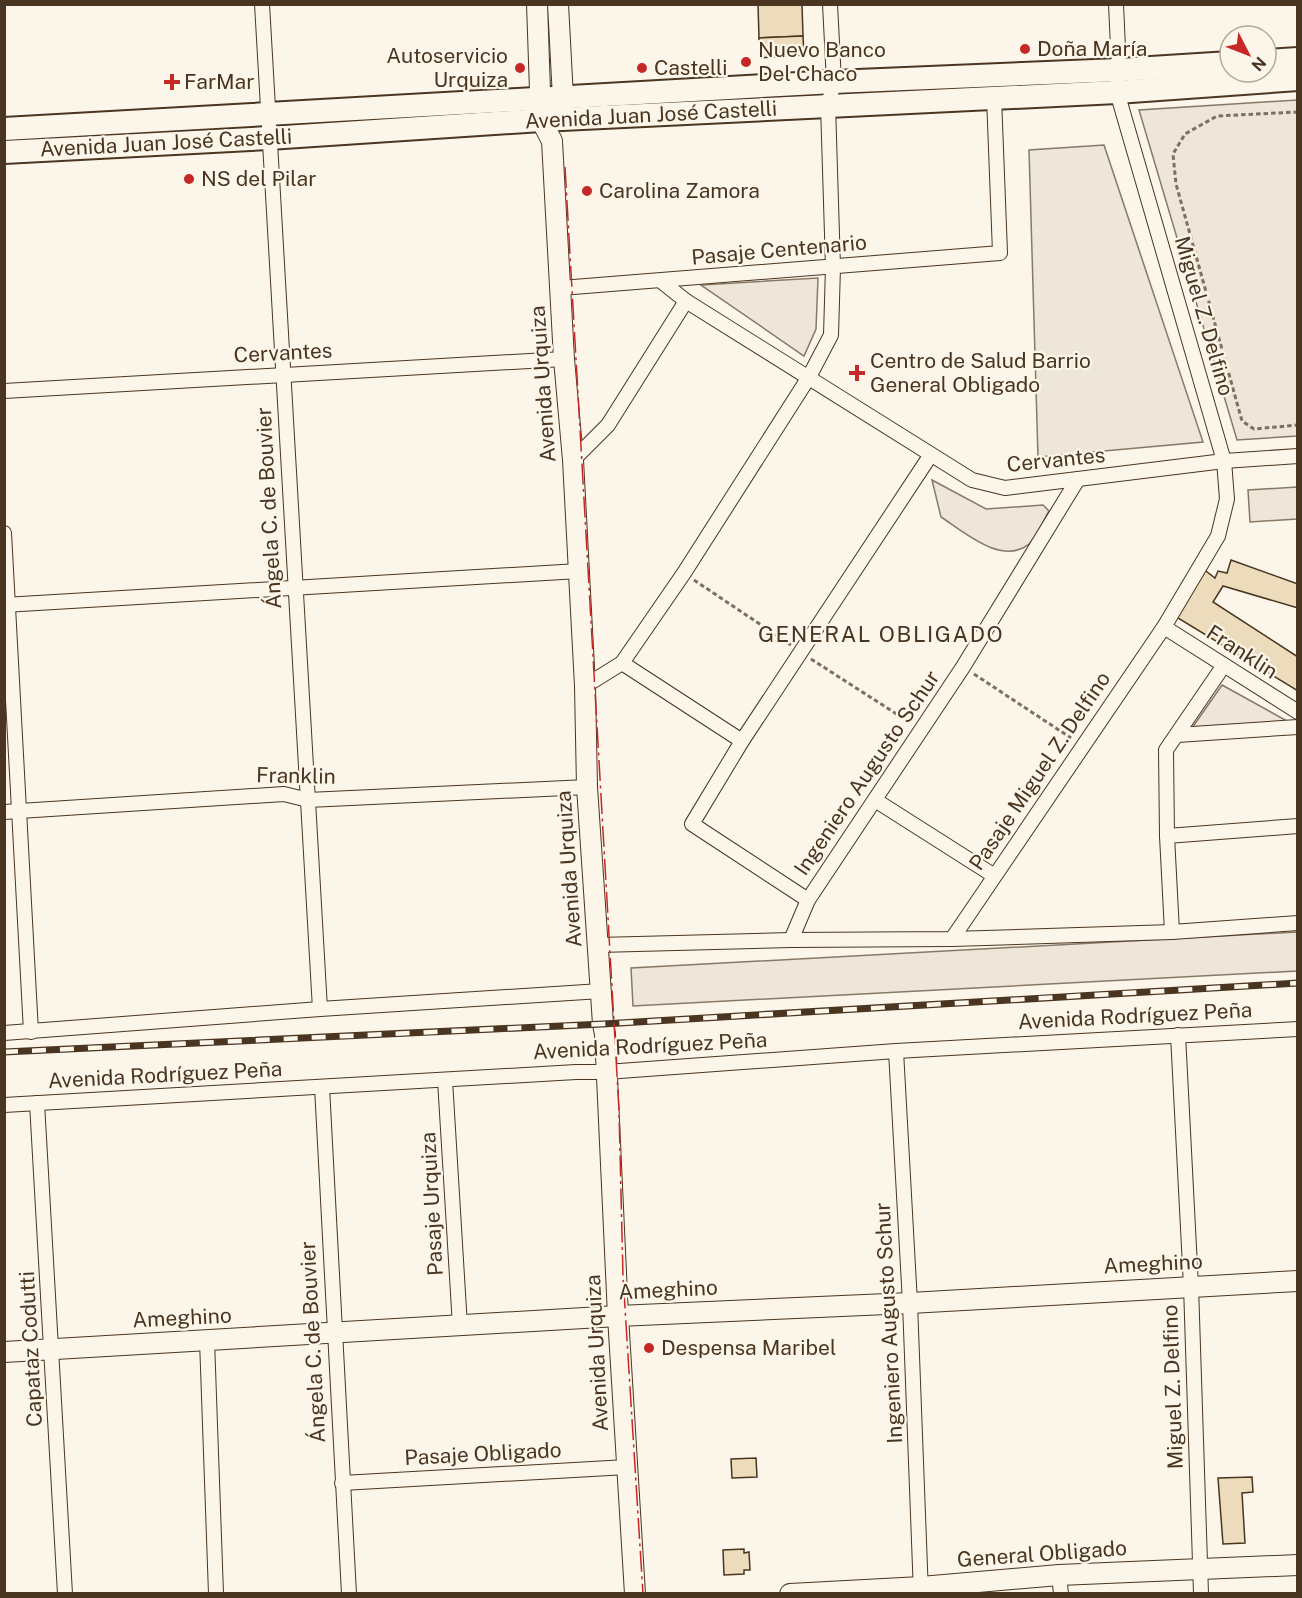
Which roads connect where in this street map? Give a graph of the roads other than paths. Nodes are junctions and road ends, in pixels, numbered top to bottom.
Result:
1 (262, 4) edge
2 (537, 4) edge
3 (558, 4) edge
4 (830, 4) edge
5 (1116, 4) edge
6 (1298, 59) edge
7 (1278, 60) edge
8 (1218, 65) edge
9 (1298, 79) edge
10 (1118, 81) junction
11 (834, 82) junction
12 (994, 97) junction
13 (828, 105) junction
14 (552, 109) junction
15 (268, 115) junction
16 (4, 129) edge
17 (269, 138) junction
18 (4, 152) edge
19 (833, 267) junction
20 (661, 281) junction
21 (561, 288) junction
22 (686, 301) junction
23 (564, 359) junction
24 (283, 374) junction
25 (809, 377) junction
26 (4, 391) edge
27 (930, 456) junction
28 (1298, 456) edge
29 (573, 460) junction
30 (1224, 461) junction
31 (1078, 479) junction
32 (4, 533) edge
33 (579, 571) junction
34 (294, 587) junction
35 (7, 605) edge
36 (1164, 627) junction
37 (622, 663) junction
38 (1224, 665) junction
39 (585, 686) junction
40 (1298, 712) edge
41 (1298, 727) edge
42 (1177, 735) junction
43 (742, 741) junction
44 (588, 787) junction
45 (308, 800) junction
46 (875, 800) junction
47 (19, 811) junction
48 (4, 812) edge
49 (1298, 826) edge
50 (1167, 836) junction
51 (993, 875) junction
52 (808, 900) junction
53 (1298, 923) edge
54 (1172, 932) junction
55 (952, 939) junction
56 (791, 940) junction
57 (598, 945) junction
58 (601, 991) junction
59 (320, 1009) junction
60 (1298, 1029) edge
61 (31, 1032) junction
62 (4, 1033) edge
63 (1178, 1035) junction
64 (896, 1051) junction
65 (606, 1072) junction
66 (445, 1080) junction
67 (321, 1087) junction
68 (37, 1103) junction
69 (4, 1106) edge
70 (1298, 1281) edge
71 (1191, 1286) junction
72 (910, 1303) junction
73 (618, 1316) junction
74 (460, 1326) junction
75 (334, 1332) junction
76 (207, 1340) junction
77 (52, 1350) junction
78 (4, 1352) edge
79 (627, 1467) junction
80 (342, 1483) junction
81 (1298, 1566) edge
82 (1199, 1569) junction
83 (1060, 1584) edge
84 (921, 1590) edge
85 (65, 1593) edge
86 (216, 1593) edge
87 (349, 1593) edge
88 (635, 1593) edge
89 (790, 1593) edge
90 (1201, 1593) edge

1 - 15 street, Ángela C. de Bouvier
2 - 14 street, Avenida Urquiza
3 - 14 street, Avenida Urquiza
4 - 11 street
5 - 10 street, Miguel Z. Delfino
6 - 7 main road
8 - 10 main road, Avenida Juan José Castelli
9 - 10 main road, Avenida Juan José Castelli
10 - 11 main road, Avenida Juan José Castelli
10 - 12 main road, Avenida Juan José Castelli
10 - 30 street, Miguel Z. Delfino
11 - 13 street
11 - 14 main road, Avenida Juan José Castelli
12 - 13 main road, Avenida Juan José Castelli
12 - 19 street, Pasaje Centenario
13 - 14 main road, Avenida Juan José Castelli
13 - 19 street
14 - 15 main road, Avenida Juan José Castelli
14 - 17 main road, Avenida Juan José Castelli
14 - 21 street, Avenida Urquiza
15 - 16 main road, Avenida Juan José Castelli
15 - 17 street, Ángela C. de Bouvier
17 - 18 main road, Avenida Juan José Castelli
17 - 24 street, Ángela C. de Bouvier
19 - 20 street, Pasaje Centenario
19 - 25 street
20 - 21 street, Pasaje Centenario
20 - 22 street, Cervantes
21 - 23 street, Avenida Urquiza
22 - 25 street, Cervantes
22 - 29 street
23 - 24 street, Cervantes
23 - 29 street, Avenida Urquiza
24 - 26 street, Cervantes
24 - 34 street, Ángela C. de Bouvier
25 - 27 street, Cervantes
25 - 37 street
27 - 31 street, Cervantes
27 - 43 street
28 - 30 street, Cervantes
29 - 33 street, Avenida Urquiza
30 - 31 street, Cervantes
30 - 36 street, Miguel Z. Delfino
31 - 46 street, Ingeniero Augusto Schur
32 - 35 street
33 - 34 street
33 - 39 street, Avenida Urquiza
34 - 35 street
34 - 45 street, Ángela C. de Bouvier
35 - 47 street
36 - 38 street, Franklin
36 - 51 street, Pasaje Miguel Z. Delfino
37 - 39 street
37 - 43 street
38 - 40 street, Franklin
38 - 42 street
39 - 44 street, Avenida Urquiza
41 - 42 street
42 - 50 street
43 - 52 street
44 - 45 street, Franklin
44 - 57 street, Avenida Urquiza
45 - 47 street, Franklin
45 - 59 street, Ángela C. de Bouvier
46 - 51 street
46 - 52 street, Ingeniero Augusto Schur
47 - 48 street, Franklin
47 - 61 street
49 - 50 street
50 - 54 street
51 - 55 street, Pasaje Miguel Z. Delfino
52 - 56 street, Ingeniero Augusto Schur
53 - 54 street
54 - 55 street
55 - 56 street
56 - 57 street
57 - 58 street, Avenida Urquiza
58 - 59 street
58 - 65 street, Avenida Urquiza
59 - 61 street
60 - 63 street, Avenida Rodríguez Peña
61 - 62 street
63 - 64 street, Avenida Rodríguez Peña
63 - 71 street, Miguel Z. Delfino
64 - 65 street, Avenida Rodríguez Peña
64 - 72 street, Ingeniero Augusto Schur
65 - 66 street, Avenida Rodríguez Peña
65 - 73 street, Avenida Urquiza
66 - 67 street, Avenida Rodríguez Peña
66 - 74 street, Pasaje Urquiza
67 - 68 street, Avenida Rodríguez Peña
67 - 75 street, Ángela C. de Bouvier
68 - 69 street, Avenida Rodríguez Peña
68 - 77 street, Capataz Codutti
70 - 71 street, Ameghino
71 - 72 street, Ameghino
71 - 82 street, Miguel Z. Delfino
72 - 73 street, Ameghino
72 - 84 street, Ingeniero Augusto Schur
73 - 74 street, Ameghino
73 - 79 street, Avenida Urquiza
74 - 75 street, Ameghino
75 - 76 street, Ameghino
75 - 80 street, Ángela C. de Bouvier
76 - 77 street, Ameghino
76 - 86 street
77 - 78 street, Ameghino
77 - 85 street, Capataz Codutti
79 - 80 street, Pasaje Obligado
79 - 88 street, Avenida Urquiza
80 - 87 street, Ángela C. de Bouvier
81 - 82 street, General Obligado
82 - 83 street, General Obligado
82 - 90 street, Miguel Z. Delfino
83 - 84 street, General Obligado
84 - 89 street, General Obligado

